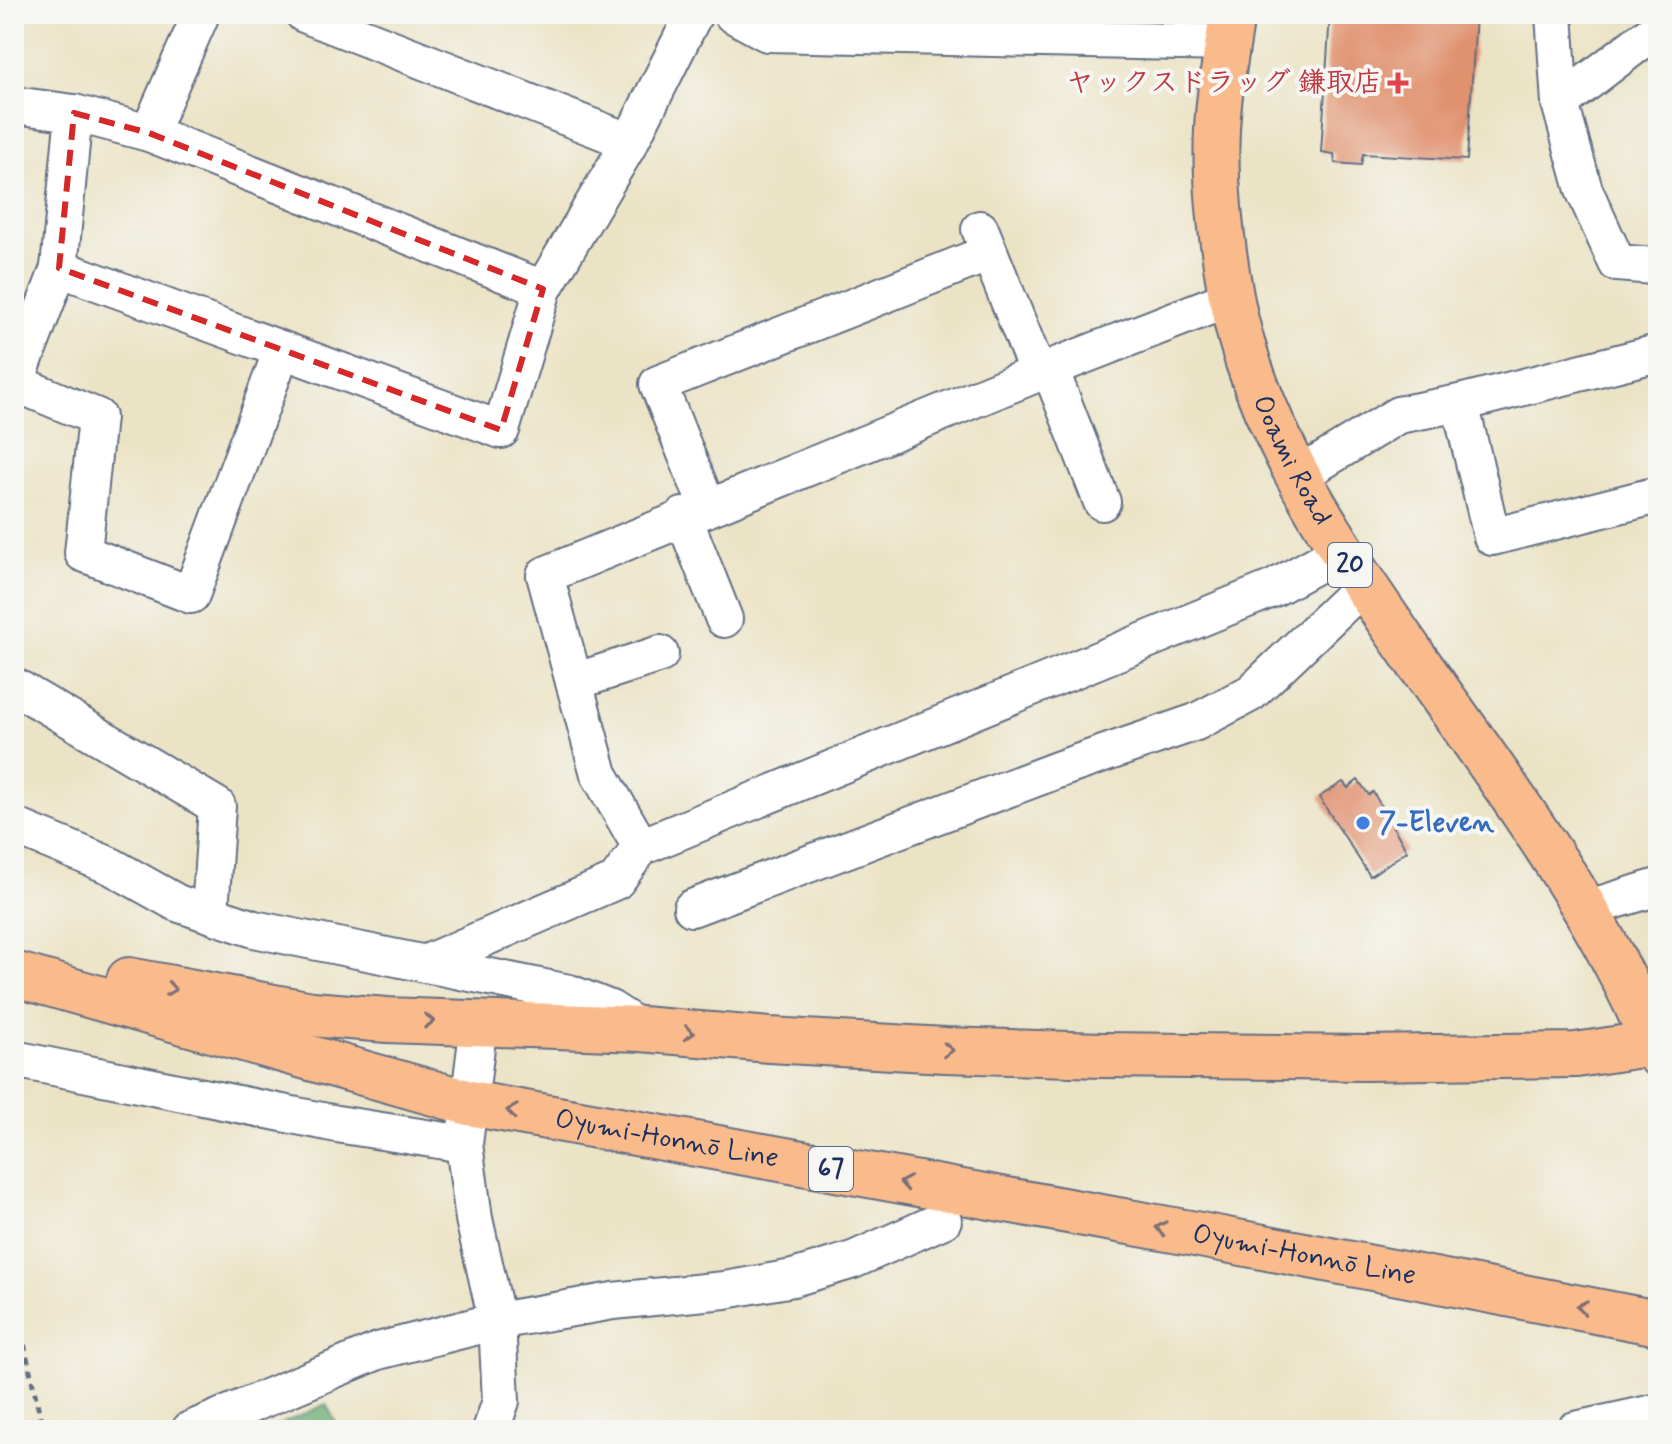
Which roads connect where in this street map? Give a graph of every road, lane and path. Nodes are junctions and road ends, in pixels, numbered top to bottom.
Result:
1 (201, 14) edge
2 (304, 14) edge
3 (694, 14) edge
4 (732, 14) edge
5 (1044, 14) edge
6 (1071, 14) edge
7 (1554, 14) edge
8 (1658, 28) edge
9 (1230, 29) edge
10 (1560, 103) junction
11 (14, 105) edge
12 (74, 113) junction
13 (149, 133) junction
14 (630, 142) junction
15 (1658, 263) edge
16 (59, 268) junction
17 (543, 289) junction
18 (1231, 298) junction
19 (282, 350) junction
20 (1658, 353) edge
21 (1044, 371) junction
22 (15, 385) edge
23 (1460, 403) junction
24 (1298, 476) junction
25 (1658, 495) edge
26 (1102, 502) dead end
27 (695, 511) junction
28 (1352, 568) junction
29 (724, 619) dead end
30 (660, 654) dead end
31 (574, 682) junction
32 (14, 686) edge
33 (14, 826) edge
34 (641, 847) junction
35 (1658, 887) edge
36 (692, 908) dead end
37 (1586, 909) junction
38 (210, 912) junction
39 (14, 951) edge
40 (424, 964) junction
41 (14, 974) edge
42 (479, 1023) junction
43 (641, 1029) junction
44 (1656, 1049) edge
45 (14, 1059) edge
46 (467, 1124) junction
47 (943, 1220) dead end
48 (14, 1298) edge
49 (497, 1321) junction
50 (1658, 1323) edge
51 (1658, 1412) edge
52 (43, 1430) edge
53 (190, 1430) edge
54 (491, 1430) edge
55 (1575, 1430) edge

1 - 13 street
2 - 14 street
3 - 14 street
4 - 9 street
5 - 6 street
7 - 10 street
8 - 10 street
9 - 18 main road, Ooami Road / 20
10 - 15 street
11 - 12 street
12 - 13 street
12 - 16 street
13 - 17 street
14 - 17 street
16 - 19 street
16 - 22 street
17 - 19 street
18 - 21 street
18 - 24 main road, Ooami Road / 20
19 - 22 street
20 - 23 street
21 - 26 street
21 - 27 street
21 - 27 street
23 - 24 street
23 - 25 street
24 - 28 main road, Ooami Road / 20
27 - 29 street
27 - 31 street
28 - 34 street
28 - 36 street
28 - 37 main road, Ooami Road / 20
30 - 31 street
31 - 34 street
32 - 38 street
33 - 38 street
34 - 40 street
35 - 37 street
37 - 44 main road, Ooami Road / 20
38 - 40 street
39 -> 42 main road
40 - 43 street
41 - 46 main road, Oyumi-Honnō Line / 67
42 - 43 main road
42 - 46 street
43 -> 44 main road
45 - 46 street
46 - 49 street
50 -> 46 main road, Oyumi-Honnō Line / 67
47 - 49 street
48 - 52 path
49 - 53 street
49 - 54 street
51 - 55 street

